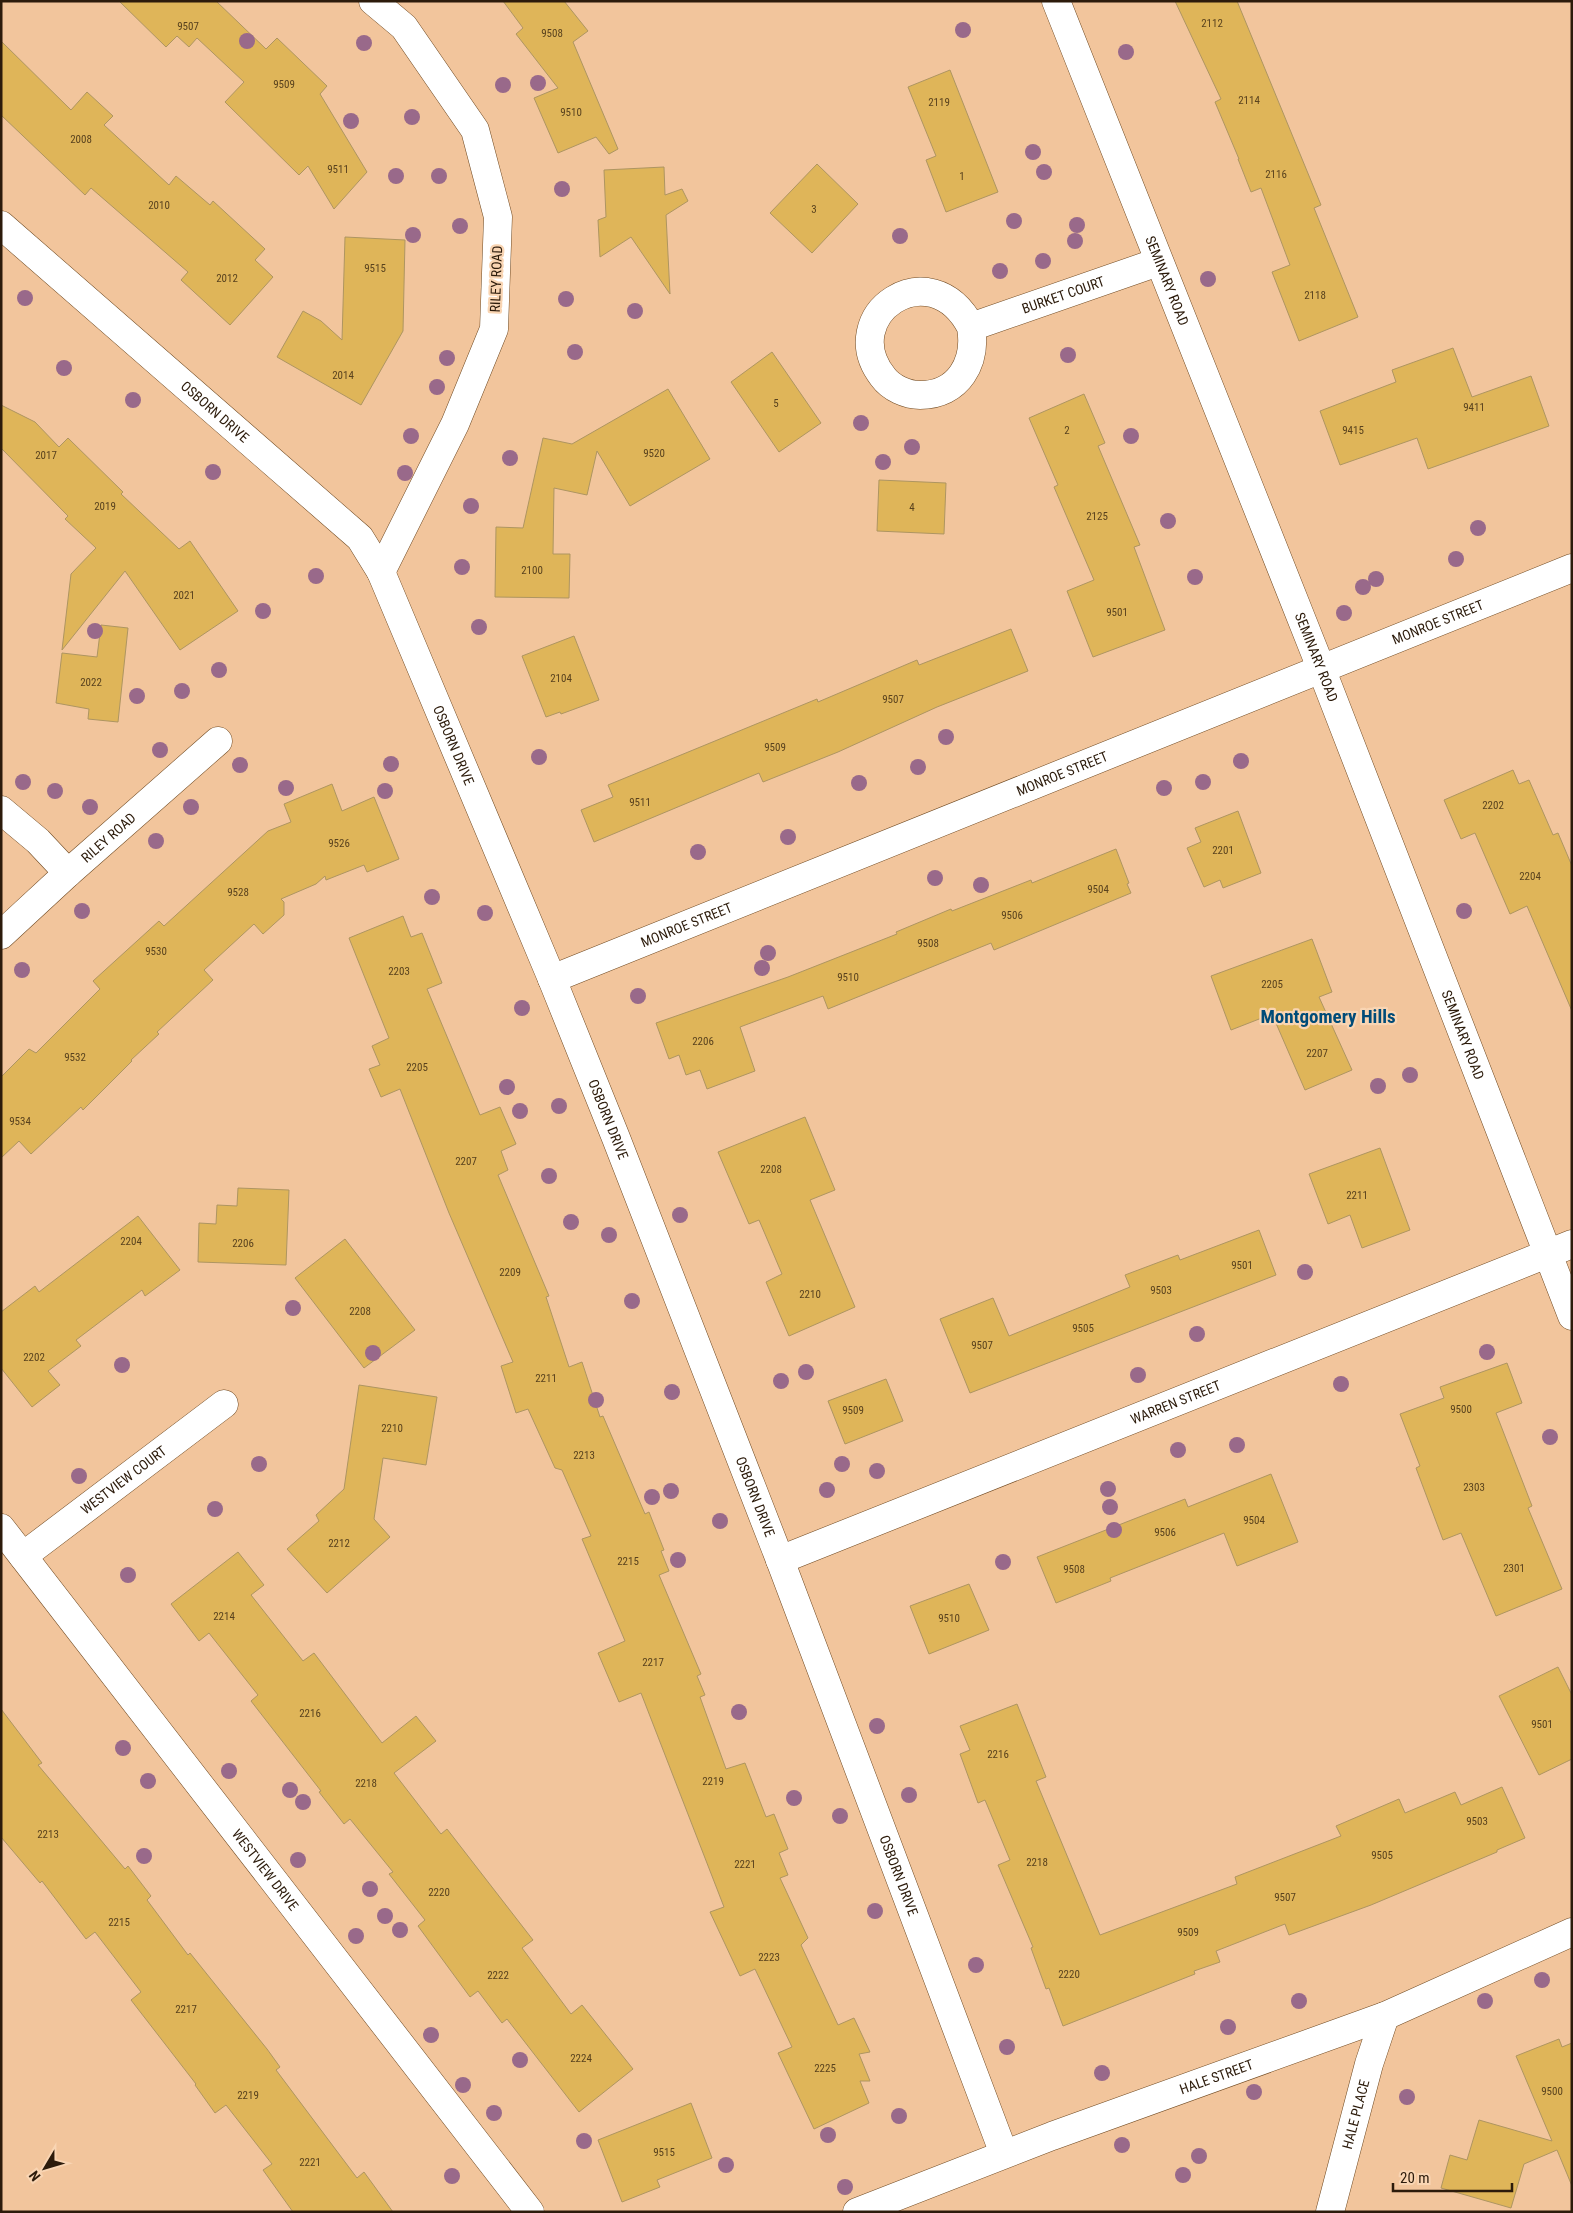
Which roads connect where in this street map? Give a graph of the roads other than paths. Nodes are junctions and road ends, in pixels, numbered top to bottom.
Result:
1 (373, 1) edge
2 (1056, 1) edge
3 (1, 225) edge
4 (1158, 262) junction
5 (970, 327) dead end
6 (1572, 568) edge
7 (381, 572) junction
8 (1321, 668) junction
9 (218, 741) dead end
10 (1, 810) edge
11 (68, 873) junction
12 (1, 935) edge
13 (552, 979) junction
14 (1572, 1244) edge
15 (1547, 1253) junction
16 (1572, 1316) edge
17 (224, 1404) dead end
18 (1, 1528) edge
19 (23, 1556) junction
20 (780, 1560) junction
21 (1572, 1932) edge
22 (1385, 2016) junction
23 (1004, 2154) junction
24 (530, 2212) edge
25 (857, 2212) edge
26 (1330, 2212) edge

1 - 7 street, RILEY ROAD
2 - 4 street, SEMINARY ROAD
3 - 7 street, OSBORN DRIVE
4 - 5 street, BURKET COURT
4 - 8 street, SEMINARY ROAD
6 - 8 street, MONROE STREET
7 - 13 street, OSBORN DRIVE
8 - 13 street, MONROE STREET
8 - 15 street, SEMINARY ROAD
9 - 11 street, RILEY ROAD
10 - 11 street
11 - 12 street, RILEY ROAD
13 - 20 street, OSBORN DRIVE
14 - 15 street, WARREN STREET
15 - 16 street, SEMINARY ROAD
15 - 20 street, WARREN STREET
17 - 19 street, WESTVIEW COURT
18 - 19 street, WESTVIEW DRIVE
19 - 24 street, WESTVIEW DRIVE
20 - 23 street, OSBORN DRIVE
21 - 22 street, HALE STREET
22 - 23 street, HALE STREET
22 - 26 street, HALE PLACE
23 - 25 street, HALE STREET

